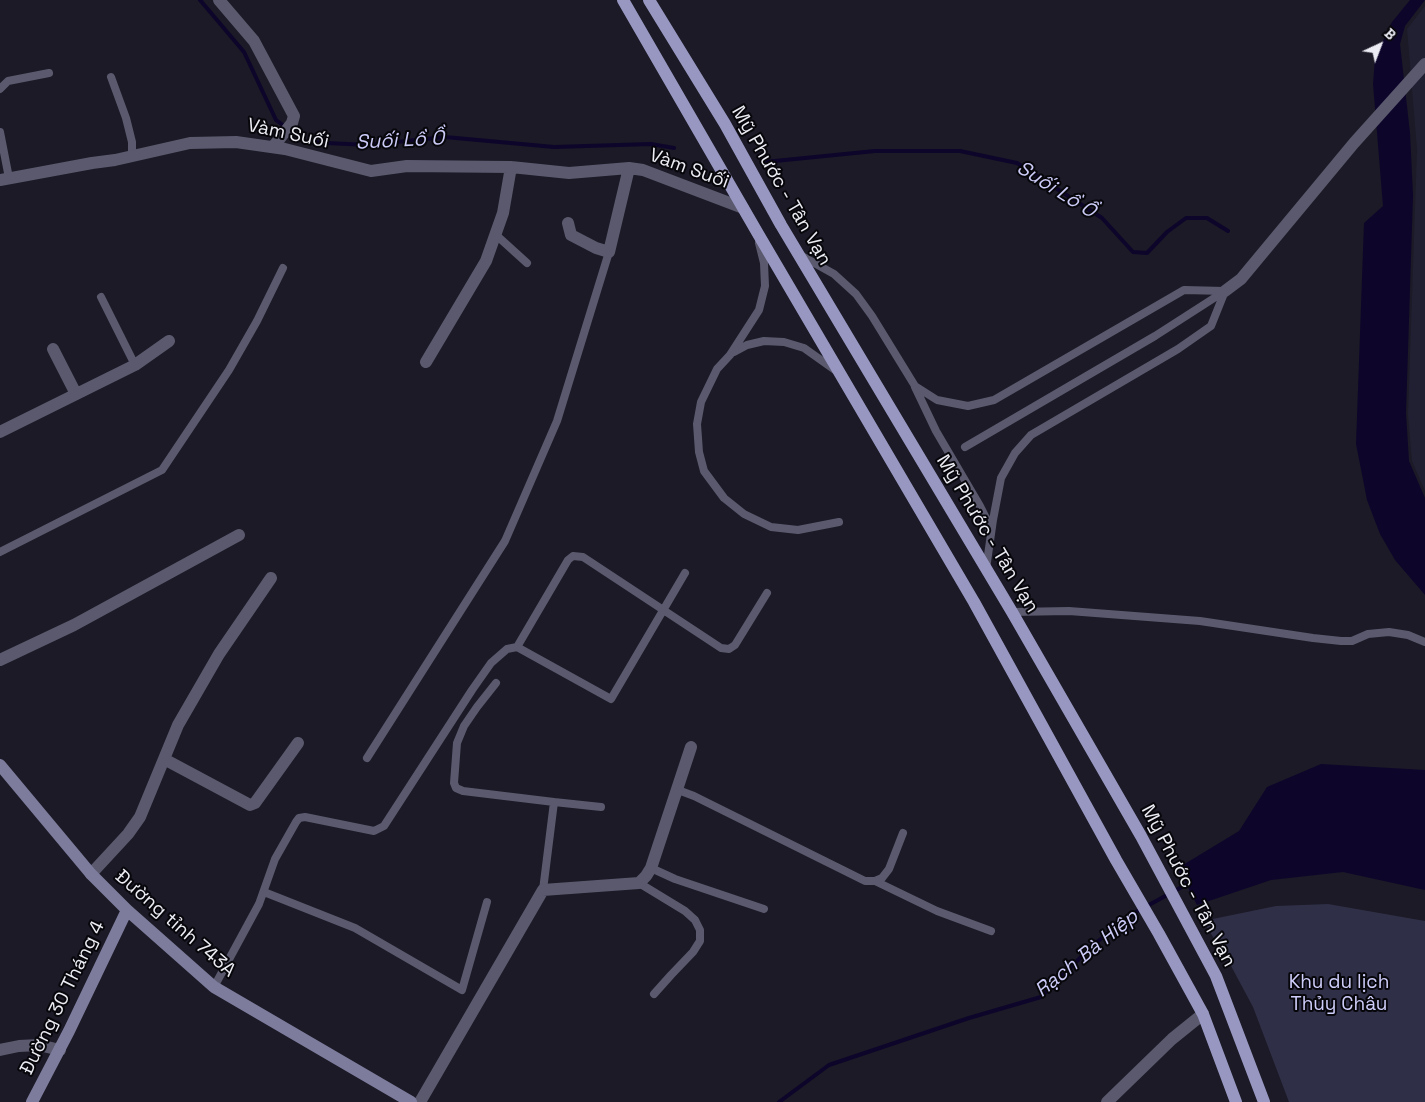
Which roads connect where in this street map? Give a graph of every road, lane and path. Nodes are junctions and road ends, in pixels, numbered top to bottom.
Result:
1 (219, 0) edge
2 (623, 0) edge
3 (649, 0) edge
4 (1425, 64) edge
5 (49, 73) dead end
6 (111, 77) dead end
7 (0, 89) edge
8 (0, 132) edge
9 (276, 143) junction
10 (132, 157) junction
11 (511, 167) junction
12 (629, 168) junction
13 (5, 179) edge
14 (743, 208) junction
15 (568, 223) dead end
16 (756, 232) junction
17 (495, 234) junction
18 (609, 252) junction
19 (799, 254) junction
20 (528, 263) dead end
21 (284, 268) dead end
22 (1225, 291) junction
23 (101, 297) dead end
24 (169, 340) dead end
25 (53, 349) dead end
26 (730, 355) junction
27 (426, 362) dead end
28 (135, 365) junction
29 (840, 375) junction
30 (915, 386) junction
31 (76, 394) junction
32 (0, 432) edge
33 (965, 447) dead end
34 (839, 522) dead end
35 (239, 535) dead end
36 (991, 536) junction
37 (0, 552) edge
38 (986, 571) junction
39 (685, 573) dead end
40 (271, 578) dead end
41 (767, 593) dead end
42 (662, 610) junction
43 (1012, 612) junction
44 (1425, 642) edge
45 (517, 647) junction
46 (0, 660) edge
47 (496, 683) dead end
48 (298, 743) dead end
49 (691, 748) dead end
50 (367, 758) dead end
51 (164, 759) junction
52 (0, 766) edge
53 (678, 790) junction
54 (554, 802) junction
55 (602, 807) dead end
56 (903, 833) dead end
57 (651, 868) junction
58 (92, 874) junction
59 (875, 881) junction
60 (639, 883) junction
61 (543, 890) junction
62 (264, 892) junction
63 (487, 902) dead end
64 (764, 909) dead end
65 (127, 910) junction
66 (991, 931) dead end
67 (214, 987) junction
68 (654, 994) dead end
69 (1203, 1014) junction
70 (0, 1050) edge
71 (60, 1050) junction
72 (32, 1102) edge
73 (411, 1102) edge
74 (420, 1102) edge
75 (1107, 1102) edge
76 (1236, 1102) edge
77 (1264, 1102) edge

1 - 9 street
2 - 14 main road
3 - 19 main road, Mỹ Phước - Tân Vạn
4 - 22 street
5 - 7 lane
6 - 10 lane
8 - 13 lane
9 - 10 street, Vàm Suối
9 - 11 street, Vàm Suối
10 - 13 street, Vàm Suối
11 - 12 street, Vàm Suối
11 - 17 street
12 - 14 street, Vàm Suối
12 - 18 street
14 - 16 main road
15 - 18 street
16 - 26 lane
16 - 29 main road
17 - 20 lane
17 - 27 street
18 - 50 lane
19 - 30 lane
19 - 38 main road, Mỹ Phước - Tân Vạn
21 - 37 lane
22 - 30 lane
22 - 33 lane
22 - 36 lane
23 - 28 lane
24 - 28 street
25 - 31 street
26 - 29 lane
26 - 34 lane
28 - 31 street
29 - 69 main road
30 - 36 lane
31 - 32 street
35 - 46 street
36 - 38 lane
38 - 43 main road, Mỹ Phước - Tân Vạn
39 - 42 lane
40 - 51 street
41 - 42 lane
42 - 45 lane
42 - 45 lane
43 - 44 lane
43 - 77 main road, Mỹ Phước - Tân Vạn
45 - 62 lane
47 - 54 lane
48 - 51 street
49 - 53 street
51 - 58 street
52 - 58 main road, Đường tỉnh 743A
53 - 57 street
53 - 59 lane
54 - 55 lane
54 - 61 lane
56 - 59 lane
57 - 60 street
57 - 64 lane
58 - 65 main road, Đường tỉnh 743A
59 - 66 lane
60 - 61 street
60 - 68 lane
61 - 74 street
62 - 63 lane
62 - 67 lane
65 - 67 main road, Đường tỉnh 743A
65 - 71 main road, Đường 30 Tháng 4
67 - 73 main road, Đường tỉnh 743A
69 - 75 street
69 - 76 main road
70 - 71 street
71 - 72 main road, Đường 30 Tháng 4

